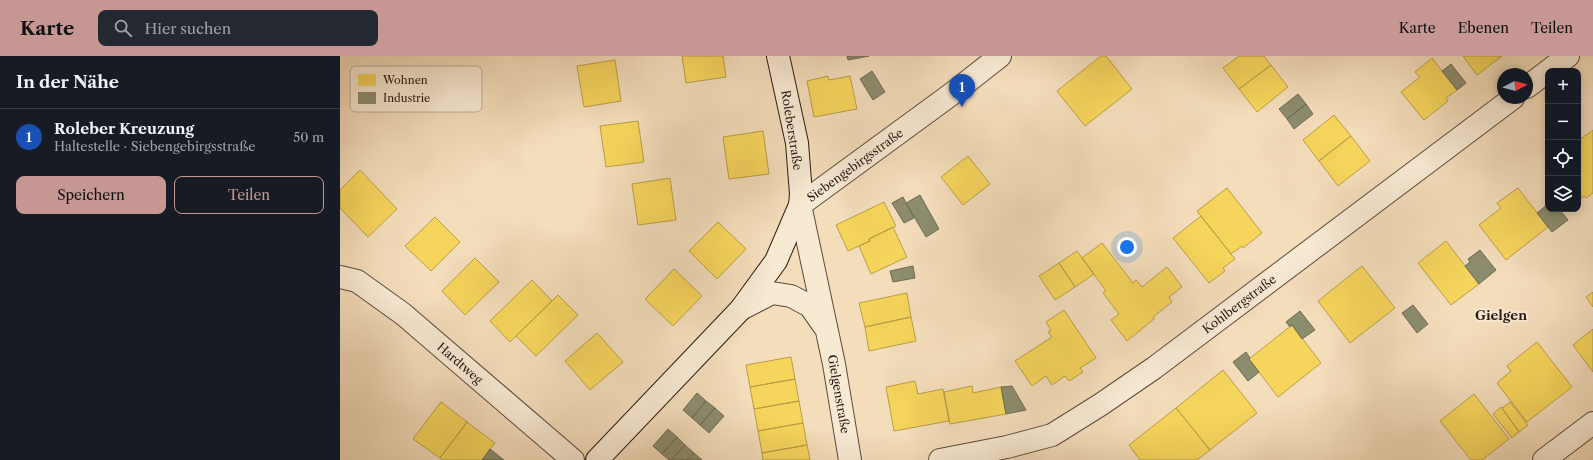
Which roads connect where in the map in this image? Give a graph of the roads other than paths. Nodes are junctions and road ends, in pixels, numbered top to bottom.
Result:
1 (778, 56) edge
2 (1000, 56) edge
3 (1568, 56) edge
4 (1552, 68) edge
5 (1545, 73) edge
6 (1533, 82) edge
7 (1505, 104) edge
8 (800, 205) junction
9 (340, 277) edge
10 (741, 309) junction
11 (826, 329) junction
12 (1593, 423) edge
13 (573, 460) edge
14 (597, 460) edge
15 (850, 460) edge
16 (940, 460) edge
17 (1544, 460) edge

1 - 8 street, Roleberstraße
2 - 8 street, Siebengebirgsstraße
3 - 4 street
5 - 6 street
7 - 16 street, Kohlbergstraße
8 - 10 street, Siebengebirgsstraße
8 - 11 street, Gielgenstraße
9 - 13 street, Hardtweg
10 - 11 street, Gielgenstraße
10 - 14 street, Siebengebirgsstraße
11 - 15 street, Gielgenstraße
12 - 17 street

